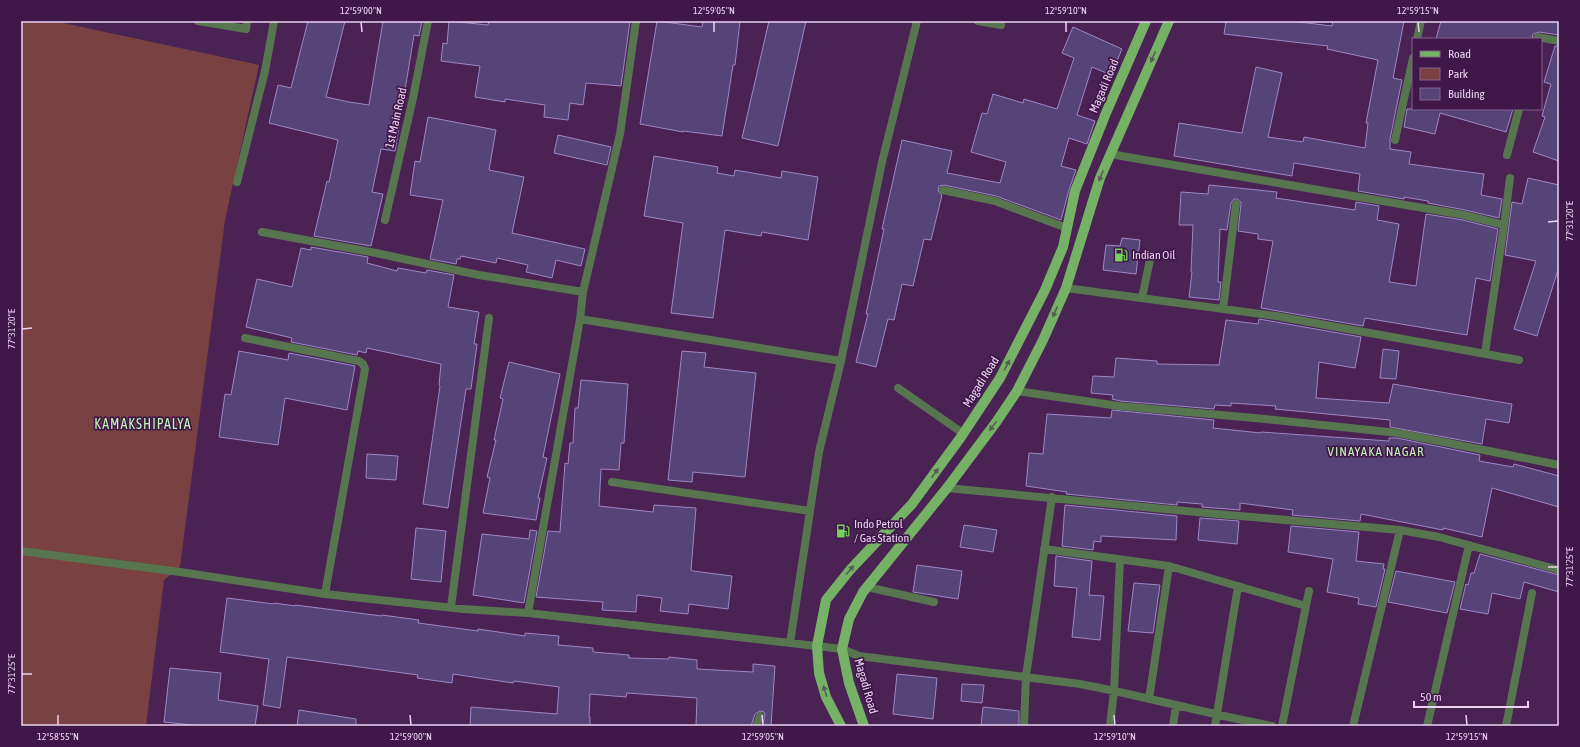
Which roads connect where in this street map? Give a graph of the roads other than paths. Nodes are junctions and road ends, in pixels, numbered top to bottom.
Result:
1 (198, 21) edge
2 (247, 21) edge
3 (274, 21) edge
4 (428, 21) edge
5 (636, 21) edge
6 (917, 21) edge
7 (978, 21) edge
8 (1146, 21) edge
9 (1169, 21) edge
10 (1421, 21) edge
11 (1001, 25) dead end
12 (1417, 38) edge
13 (1538, 38) edge
14 (1559, 41) edge
15 (1412, 63) edge
16 (1519, 110) edge
17 (1395, 140) dead end
18 (1110, 154) junction
19 (1507, 155) dead end
20 (1510, 178) dead end
21 (237, 182) dead end
22 (943, 190) dead end
23 (1236, 204) dead end
24 (385, 220) dead end
25 (1504, 225) junction
26 (1067, 228) junction
27 (262, 232) dead end
28 (1151, 255) dead end
29 (1066, 288) junction
30 (582, 292) junction
31 (1142, 298) junction
32 (1223, 309) junction
33 (488, 318) dead end
34 (580, 319) junction
35 (246, 338) dead end
36 (1485, 353) junction
37 (1519, 360) dead end
38 (842, 361) junction
39 (898, 388) dead end
40 (1017, 391) junction
41 (964, 434) junction
42 (1559, 465) edge
43 (612, 482) dead end
44 (947, 488) junction
45 (1052, 497) junction
46 (810, 511) junction
47 (1400, 530) junction
48 (1470, 545) junction
49 (1044, 549) junction
50 (21, 551) edge
51 (1120, 560) junction
52 (1170, 566) junction
53 (1559, 570) edge
54 (1238, 586) junction
55 (867, 587) junction
56 (1309, 591) dead end
57 (1532, 593) dead end
58 (326, 594) junction
59 (934, 602) dead end
60 (1306, 606) junction
61 (451, 607) junction
62 (528, 613) junction
63 (790, 643) junction
64 (817, 646) junction
65 (842, 649) junction
66 (1026, 676) junction
67 (1114, 690) junction
68 (1149, 699) junction
69 (1176, 706) junction
70 (1217, 715) junction
71 (760, 716) dead end
72 (756, 726) edge
73 (841, 726) edge
74 (864, 726) edge
75 (1024, 726) edge
76 (1110, 726) edge
77 (1173, 726) edge
78 (1215, 726) edge
79 (1272, 726) edge
80 (1282, 726) edge
81 (1353, 726) edge
82 (1427, 726) edge
83 (1506, 726) edge

1 - 2 street
3 - 21 street
4 - 24 street, 1st Main Road
5 - 30 street
6 - 38 street
7 - 11 street
8 - 26 main road, Magadi Road
9 -> 18 main road, Magadi Road
10 - 12 street
13 - 14 street
15 - 17 street
16 - 19 street
18 - 25 street
18 -> 29 main road, Magadi Road
20 - 25 street
22 - 26 street
23 - 32 street
25 - 36 street
41 -> 26 main road, Magadi Road
27 - 30 street
28 - 31 street
29 - 31 street
29 -> 40 main road, Magadi Road
30 - 34 street
31 - 32 street
32 - 36 street
33 - 61 street
34 - 38 street
34 - 62 street
35 - 58 street
36 - 37 street
38 - 46 street
39 - 41 street
40 - 42 street
40 -> 44 main road, Magadi Road
64 -> 41 main road, Magadi Road
43 - 46 street
44 - 45 street
44 - 55 main road, Magadi Road
45 - 47 street
45 - 49 street
46 - 63 street
47 - 48 street
47 - 81 street
48 - 53 street
48 - 82 street
49 - 51 street
49 - 66 street
50 - 58 street
51 - 52 street
51 - 67 street
52 - 54 street
52 - 68 street
54 - 60 street
54 - 70 street
55 - 59 street
55 - 65 main road, Magadi Road
56 - 60 street
57 - 83 street
58 - 61 street
60 - 80 street
61 - 62 street
62 - 63 street
63 - 64 street
64 - 65 street
73 -> 64 main road, Magadi Road
65 - 66 street
65 - 74 main road, Magadi Road
66 - 67 street
66 - 75 street
67 - 68 street
67 - 76 street
68 - 69 street
69 - 70 street
69 - 77 street
70 - 78 street
70 - 79 street
71 - 72 street

